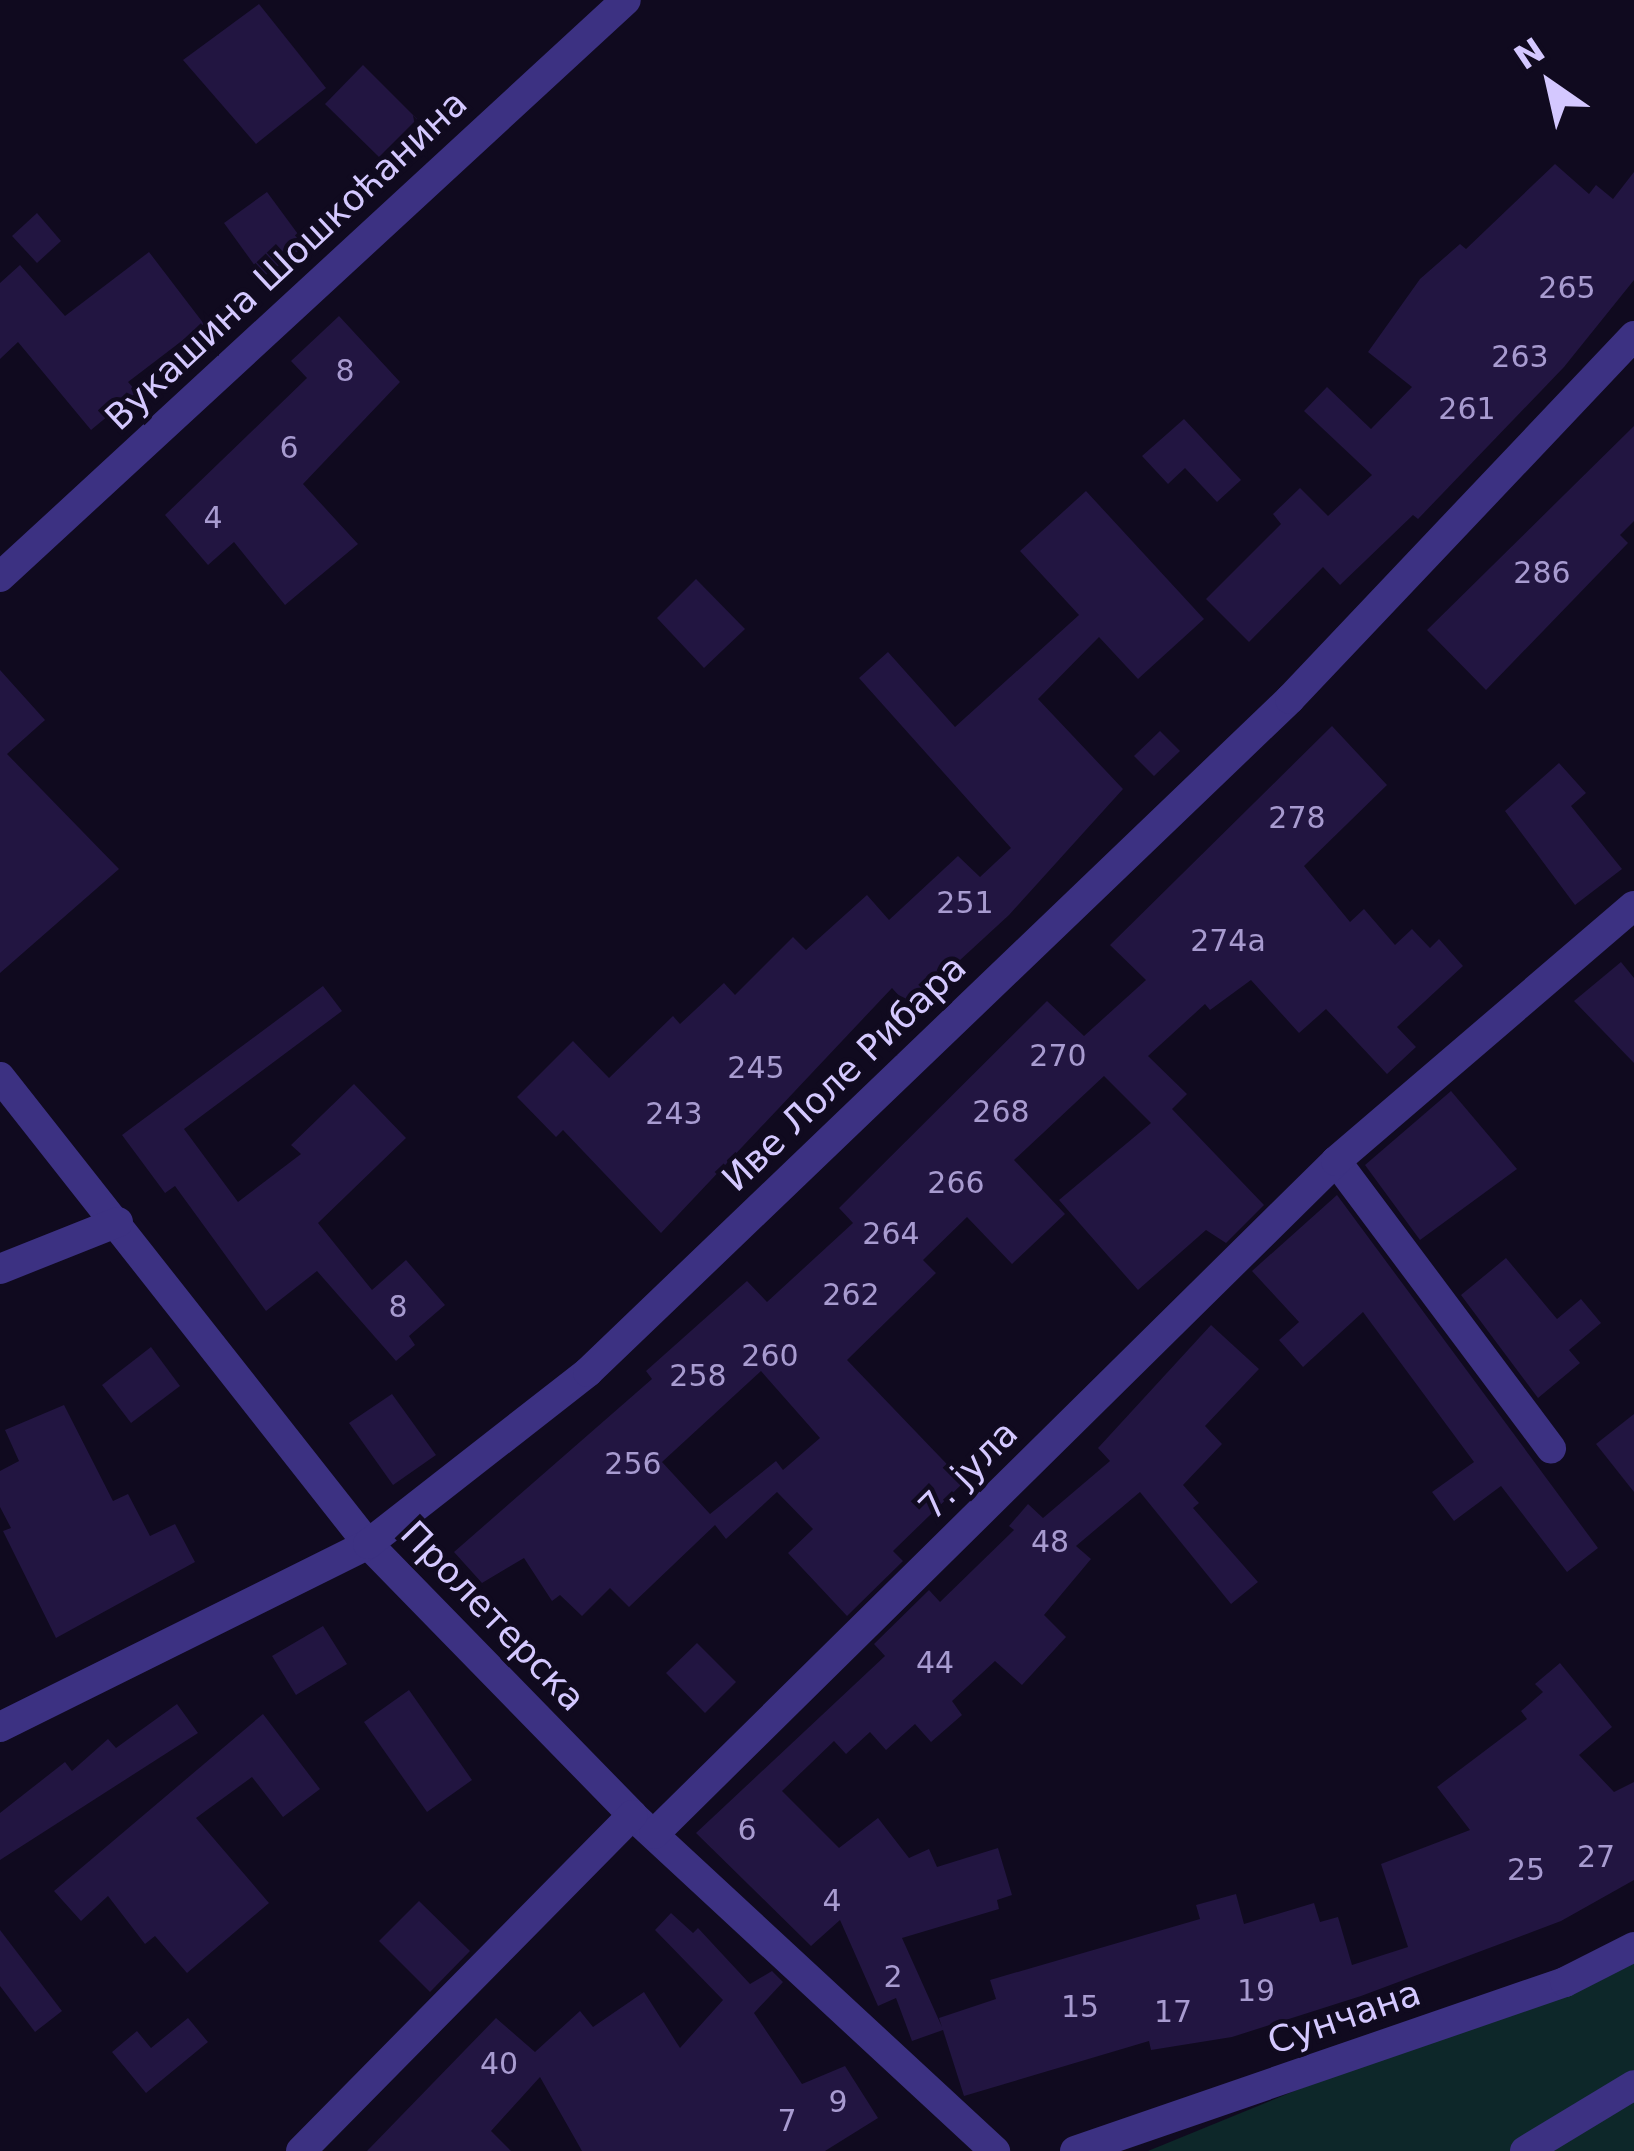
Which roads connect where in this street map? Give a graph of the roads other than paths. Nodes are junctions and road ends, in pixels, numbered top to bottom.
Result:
1 (626, 0) edge
2 (1634, 336) edge
3 (0, 577) edge
4 (1634, 906) edge
5 (0, 1077) edge
6 (1336, 1161) junction
7 (118, 1222) junction
8 (0, 1269) edge
9 (1551, 1448) dead end
10 (368, 1544) junction
11 (0, 1727) edge
12 (643, 1824) junction
13 (1634, 1946) edge
14 (1634, 2085) edge
15 (301, 2151) edge
16 (995, 2151) edge
17 (1075, 2151) edge
18 (1525, 2151) edge

1 - 3 street, Вукашина Шошкоћанина
2 - 10 street, Иве Лоле Рибара
4 - 6 street, 7. јула
5 - 7 street, Пролетерска
6 - 9 street
6 - 12 street, 7. јула
7 - 8 street
7 - 10 street, Пролетерска
10 - 11 street, Иве Лоле Рибара
10 - 12 street, Пролетерска
12 - 15 street, 7. јула
12 - 16 street, Пролетерска
13 - 17 street, Сунчана
14 - 18 street

